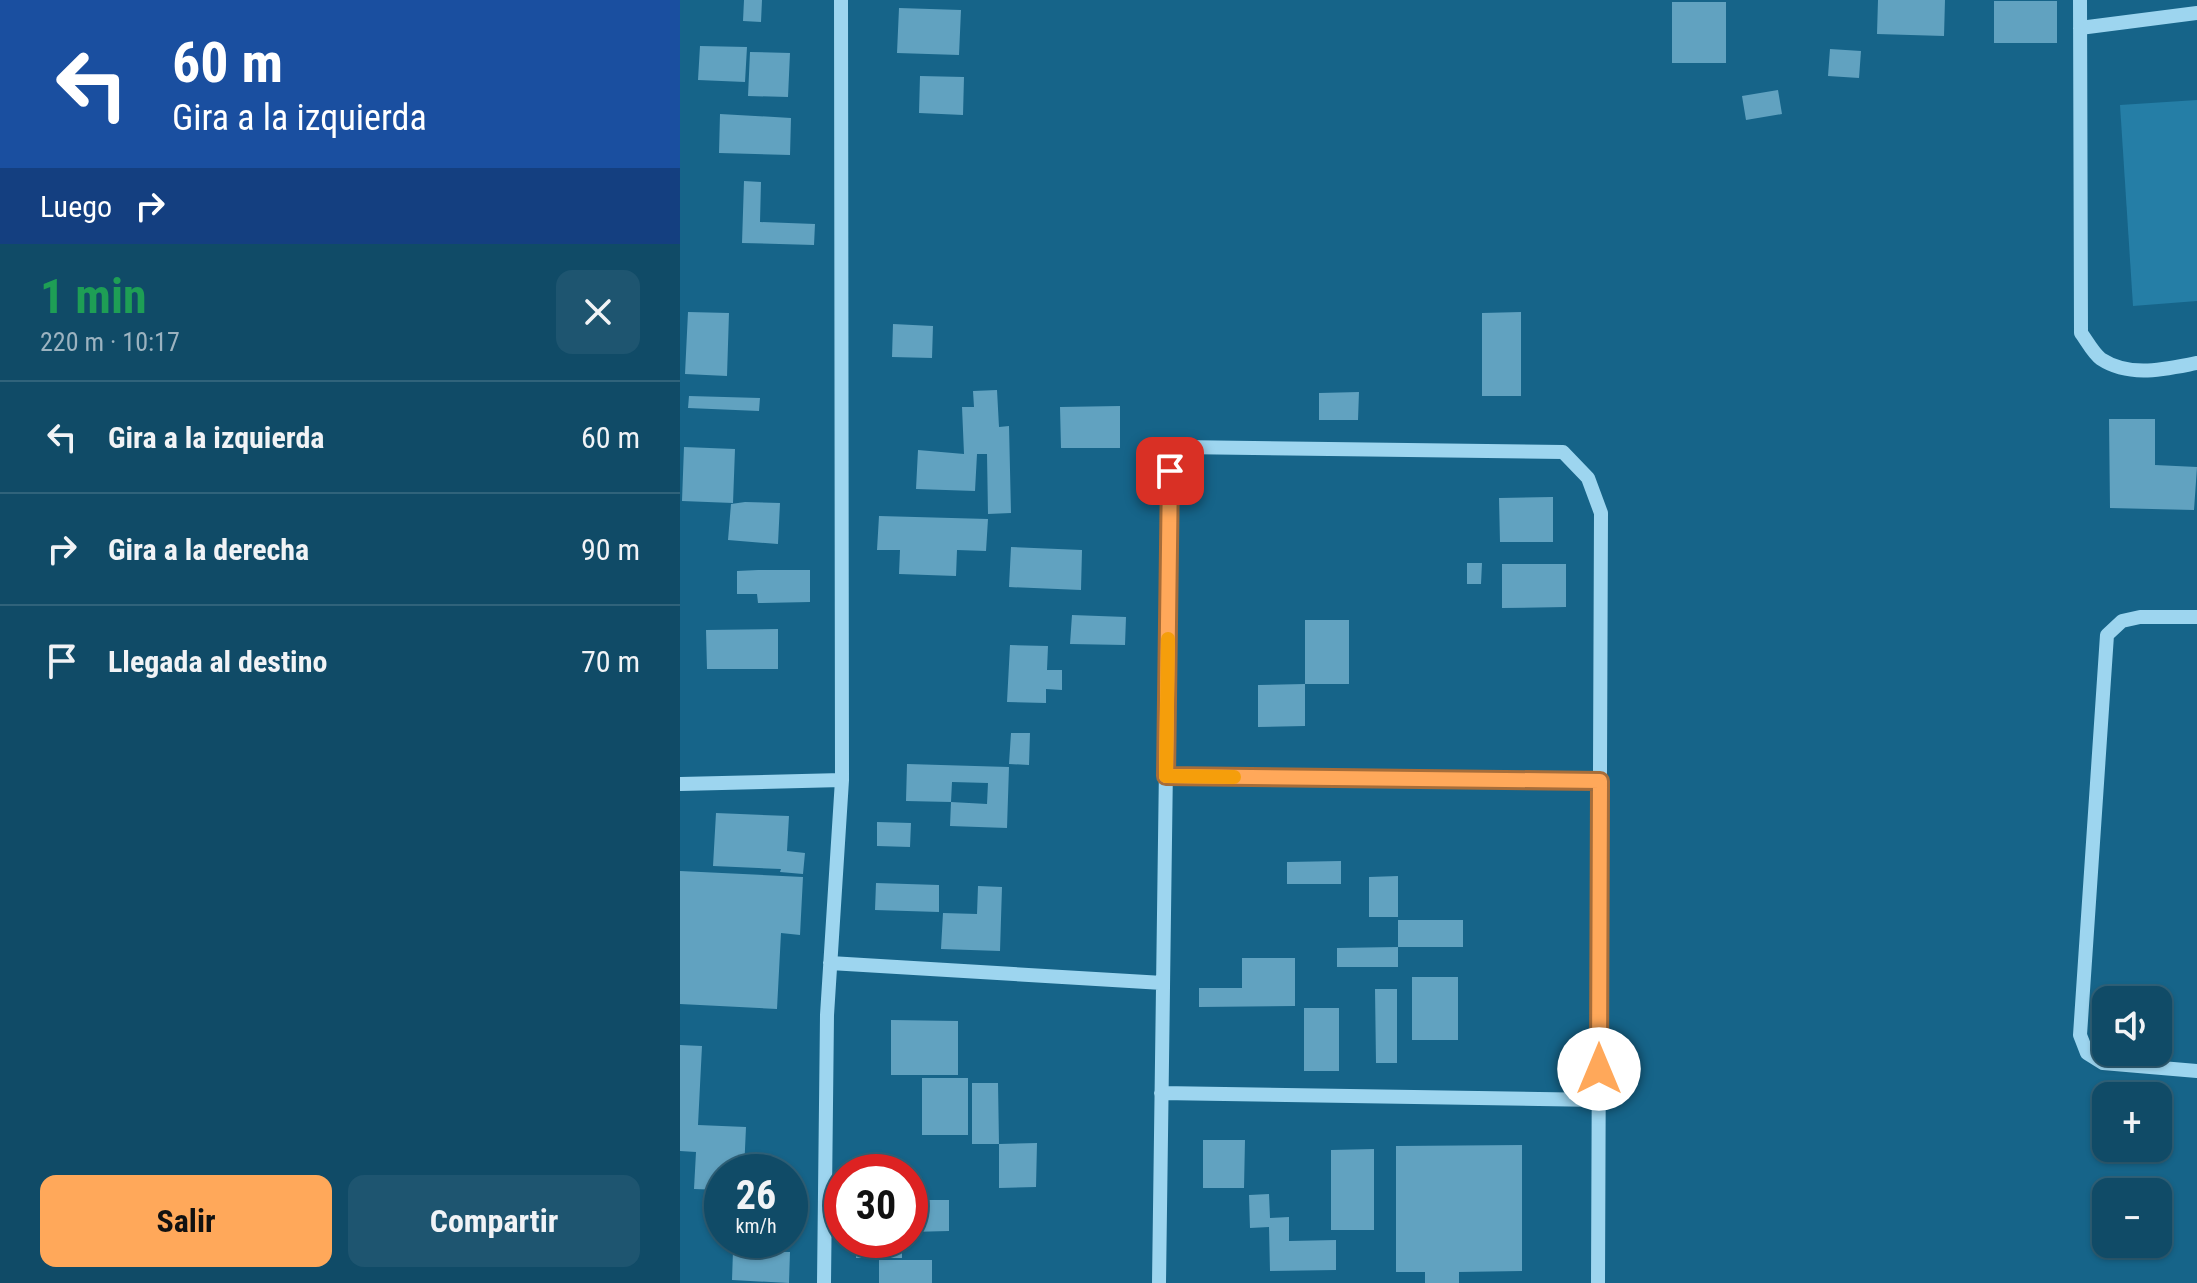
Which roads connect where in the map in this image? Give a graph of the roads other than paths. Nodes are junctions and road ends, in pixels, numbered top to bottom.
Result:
1 (841, 0) edge
2 (2080, 0) edge
3 (2197, 13) edge
4 (2080, 28) junction
5 (2197, 363) edge
6 (2197, 617) edge
7 (1166, 776) junction
8 (842, 780) junction
9 (1600, 781) junction
10 (680, 784) edge
11 (830, 963) junction
12 (1163, 983) junction
13 (2197, 1071) edge
14 (1161, 1093) junction
15 (1599, 1100) junction
16 (824, 1283) edge
17 (1159, 1283) edge
18 (1598, 1283) edge

1 - 8 street
2 - 4 street
3 - 4 street
4 - 5 street
6 - 13 street
7 - 9 street
7 - 9 street
7 - 12 street
8 - 10 street
8 - 11 street
9 - 15 street
11 - 12 street
11 - 16 street
12 - 14 street
14 - 15 street
14 - 17 street
15 - 18 street

